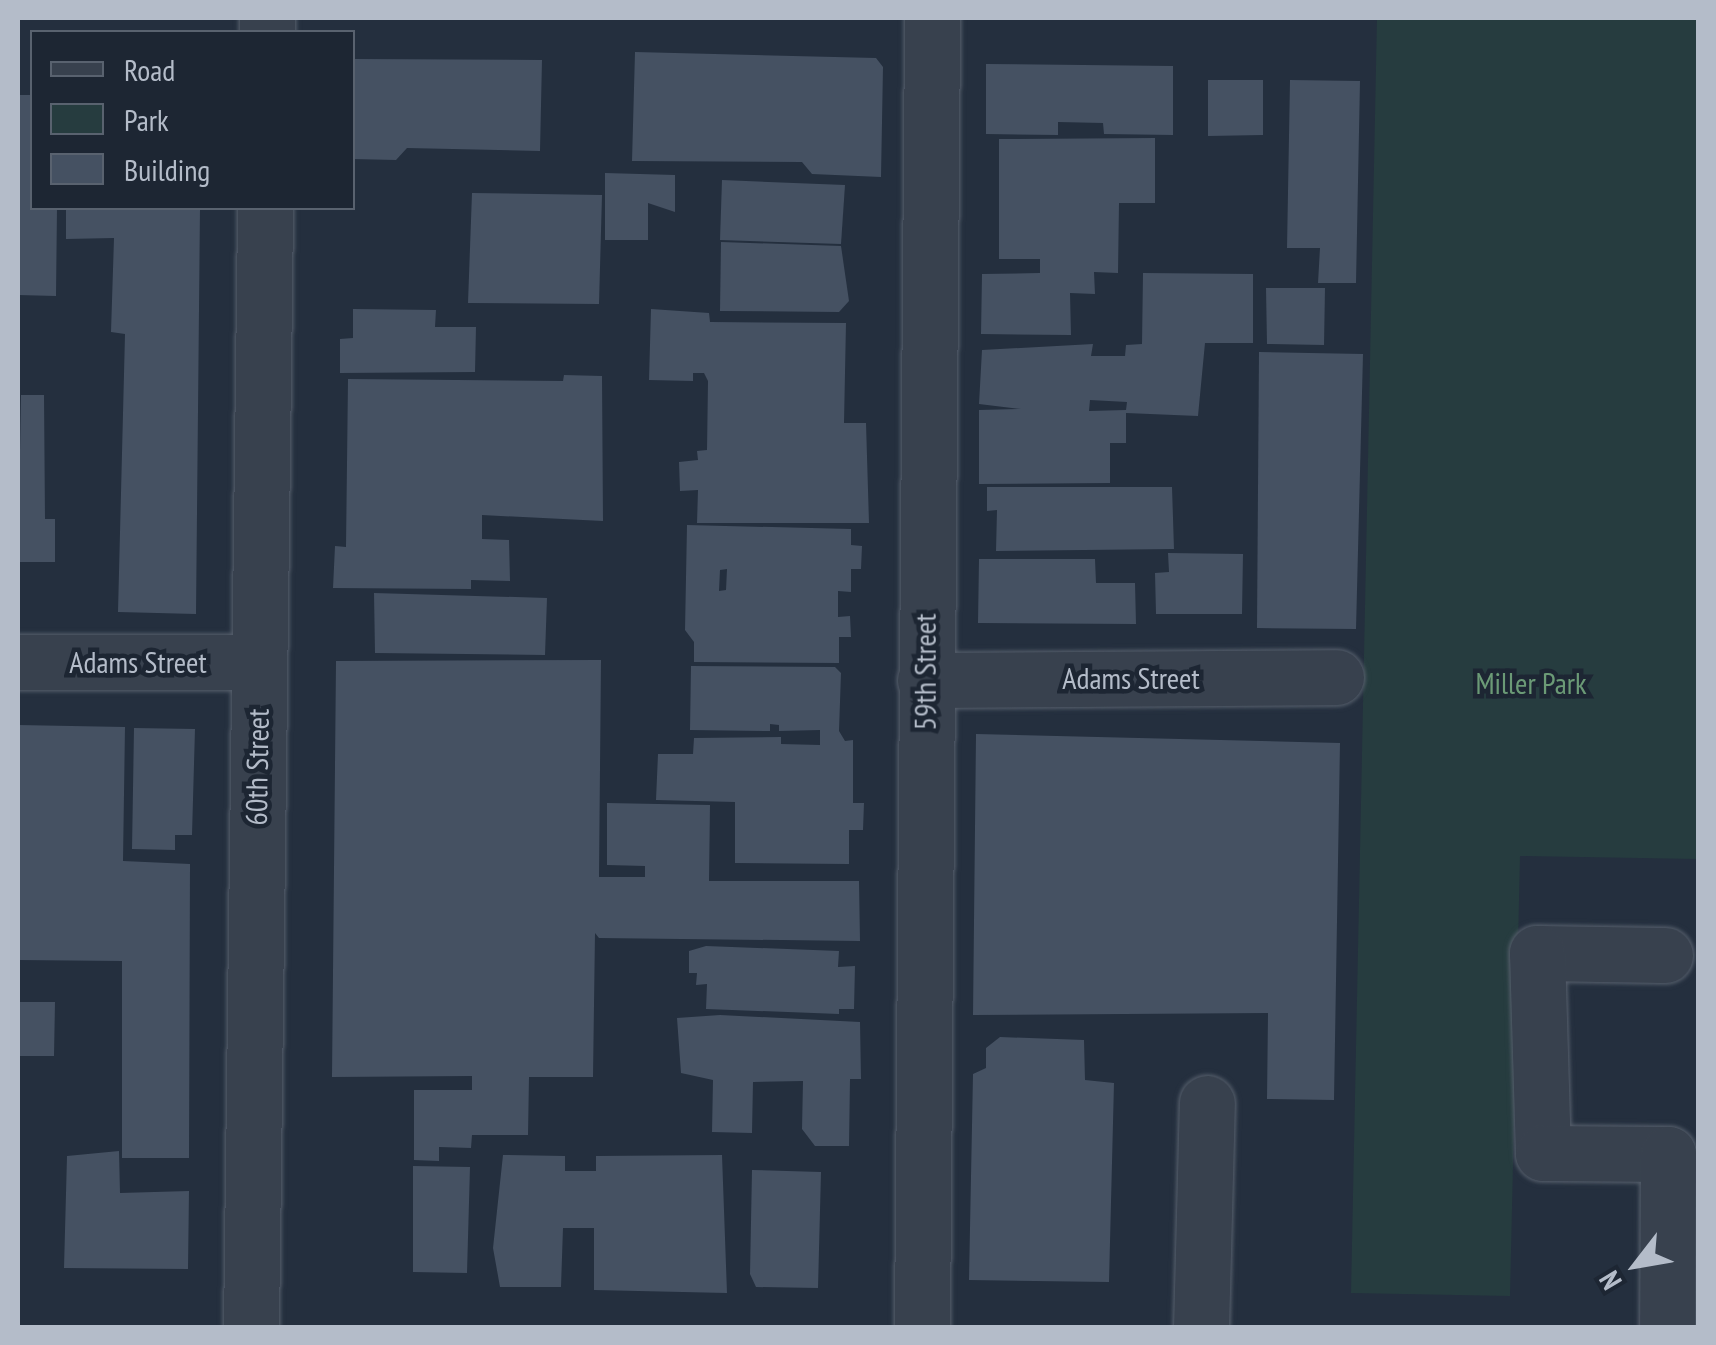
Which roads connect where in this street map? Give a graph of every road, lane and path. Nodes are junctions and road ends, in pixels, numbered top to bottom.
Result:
1 (932, 18) edge
2 (264, 210) edge
3 (18, 662) edge
4 (258, 662) junction
5 (1336, 676) dead end
6 (925, 680) junction
7 (1665, 955) dead end
8 (1207, 1104) dead end
9 (251, 1328) edge
10 (922, 1328) edge
11 (1201, 1328) edge
12 (1667, 1328) edge

1 - 6 street, 59th Street
2 - 4 street, 60th Street
3 - 4 street, Adams Street
4 - 9 street, 60th Street
5 - 6 street, Adams Street
6 - 10 street, 59th Street
7 - 12 street
8 - 11 street

